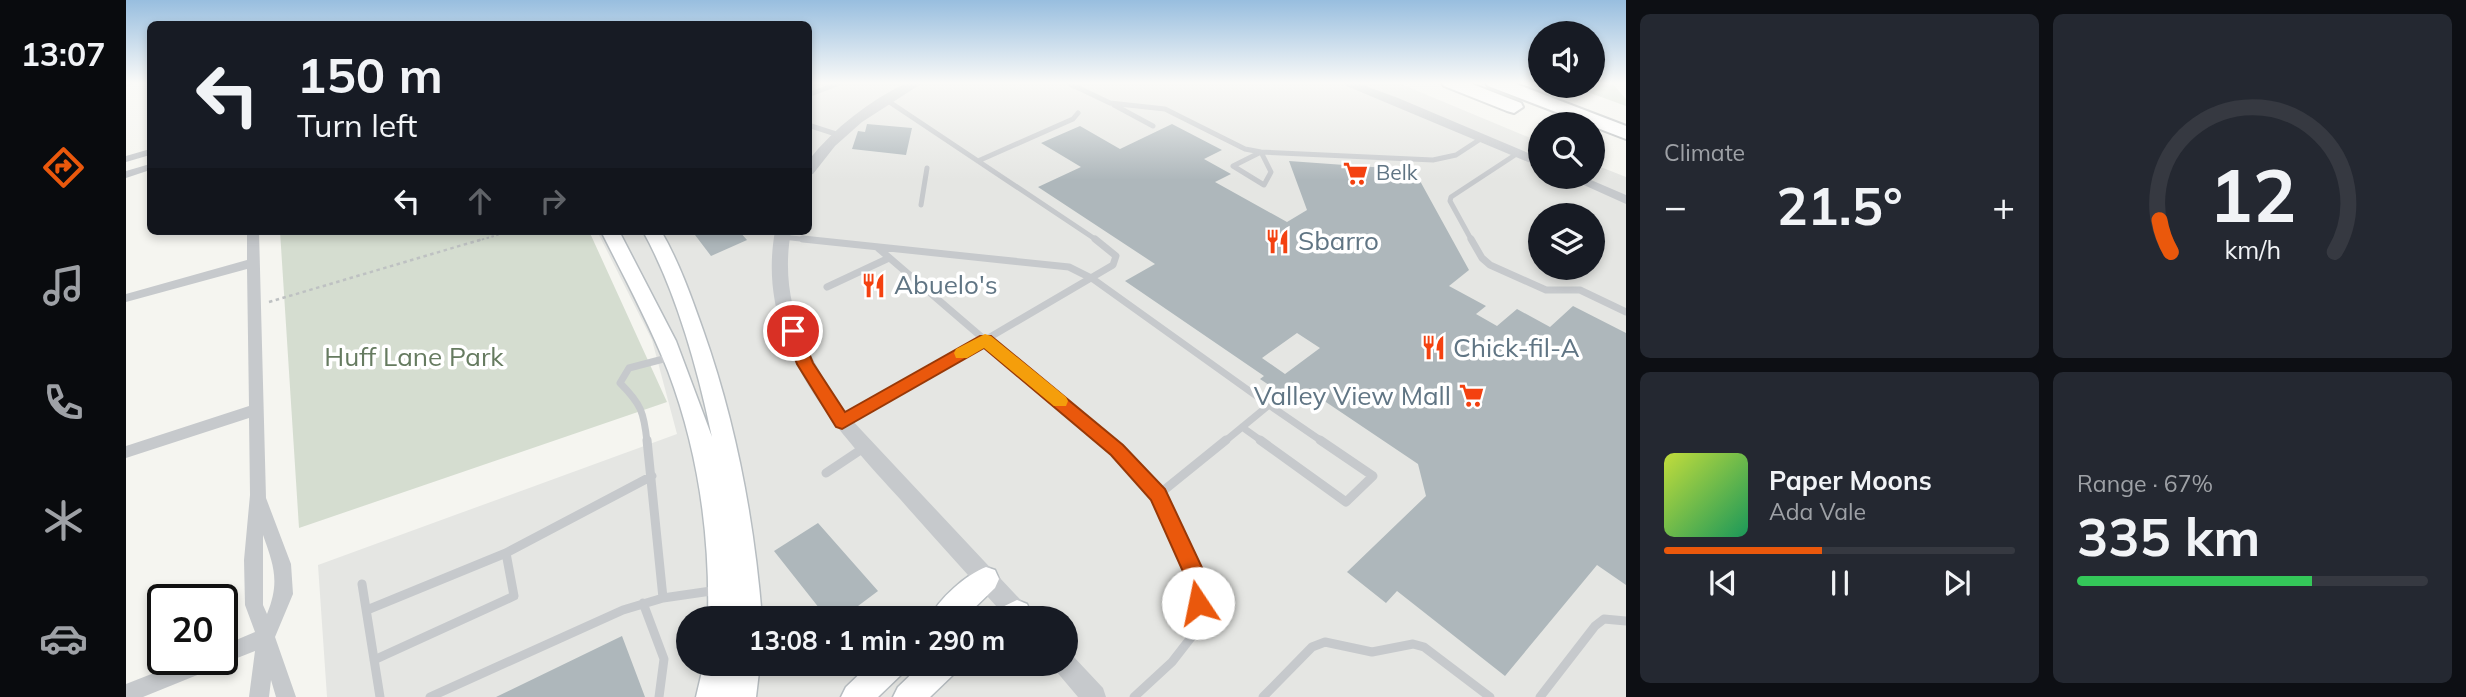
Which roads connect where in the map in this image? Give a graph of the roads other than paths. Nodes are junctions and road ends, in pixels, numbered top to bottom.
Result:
1 (865, 115) edge
2 (908, 115) edge
3 (1077, 115) edge
4 (1132, 115) edge
5 (1176, 115) edge
6 (1424, 115) edge
7 (1578, 115) edge
8 (812, 126) edge
9 (1153, 126) dead end
10 (1626, 133) edge
11 (839, 135) junction
12 (1482, 138) junction
13 (1605, 144) edge
14 (1261, 152) junction
15 (1626, 152) edge
16 (147, 153) edge
17 (1518, 153) junction
18 (1528, 158) edge
19 (126, 159) edge
20 (978, 161) junction
21 (812, 166) edge
22 (147, 168) edge
23 (927, 168) dead end
24 (126, 175) edge
25 (1601, 189) edge
26 (1626, 200) edge
27 (920, 205) dead end
28 (253, 235) edge
29 (612, 235) edge
30 (654, 235) edge
31 (782, 235) edge
32 (789, 235) edge
33 (877, 248) junction
34 (889, 258) junction
35 (253, 263) junction
36 (1093, 279) junction
37 (827, 287) dead end
38 (126, 298) edge
39 (1626, 312) edge
40 (985, 340) junction
41 (672, 357) junction
42 (1269, 405) junction
43 (255, 410) junction
44 (842, 422) junction
45 (1242, 427) junction
46 (866, 447) junction
47 (126, 452) edge
48 (729, 460) junction
49 (826, 474) dead end
50 (652, 476) junction
51 (258, 495) junction
52 (1158, 495) junction
53 (506, 553) junction
54 (986, 579) junction
55 (362, 584) dead end
56 (722, 589) junction
57 (663, 597) junction
58 (643, 603) junction
59 (722, 606) edge
60 (747, 606) edge
61 (957, 606) edge
62 (1008, 606) edge
63 (366, 610) junction
64 (1626, 621) edge
65 (266, 637) junction
66 (238, 648) edge
67 (374, 660) junction
68 (173, 675) edge
69 (715, 676) edge
70 (879, 676) edge
71 (931, 676) edge
72 (1075, 676) edge
73 (126, 694) edge
74 (259, 697) edge
75 (286, 697) edge
76 (380, 697) edge
77 (430, 697) edge
78 (659, 697) edge
79 (711, 697) edge
80 (856, 697) edge
81 (908, 697) edge
82 (1094, 697) edge
83 (1134, 697) edge
84 (1263, 697) edge
85 (1490, 697) edge
86 (1540, 697) edge

1 - 11 street
2 - 20 lane
3 - 20 lane
4 - 9 lane
5 - 14 lane
6 - 12 street
7 - 10 highway
8 - 11 lane
11 - 21 street
12 - 14 lane
12 - 17 street
13 - 15 highway
14 - 14 lane
16 - 19 street
17 - 18 street
17 - 39 lane
20 - 36 lane
22 - 24 street
23 - 27 lane
25 - 26 street
28 - 35 street
29 - 41 main road
30 - 48 main road
31 - 44 street
32 - 33 lane
33 - 34 lane
33 - 36 lane
34 - 37 lane
34 - 40 lane
35 - 38 street
35 - 43 street
36 - 40 lane
36 - 42 lane
40 - 44 lane
40 - 52 lane
41 - 48 main road
41 - 50 lane
41 - 56 main road
42 - 45 lane
42 - 45 lane
43 - 47 street
43 - 51 street
44 - 46 street
45 - 52 lane
46 - 49 lane
46 - 54 street
48 - 60 main road
50 - 53 lane
50 - 57 lane
51 - 65 street
51 - 65 street
52 - 83 lane
53 - 63 lane
53 - 67 lane
54 - 61 main road
54 - 62 street
55 - 63 lane
56 - 57 lane
56 - 59 main road
57 - 58 lane
58 - 77 lane
58 - 78 lane
63 - 67 lane
64 - 86 lane
65 - 66 street
65 - 74 street
65 - 75 street
67 - 76 lane
68 - 73 street
69 - 79 main road
70 - 80 main road
71 - 81 main road
72 - 82 street
84 - 85 lane

